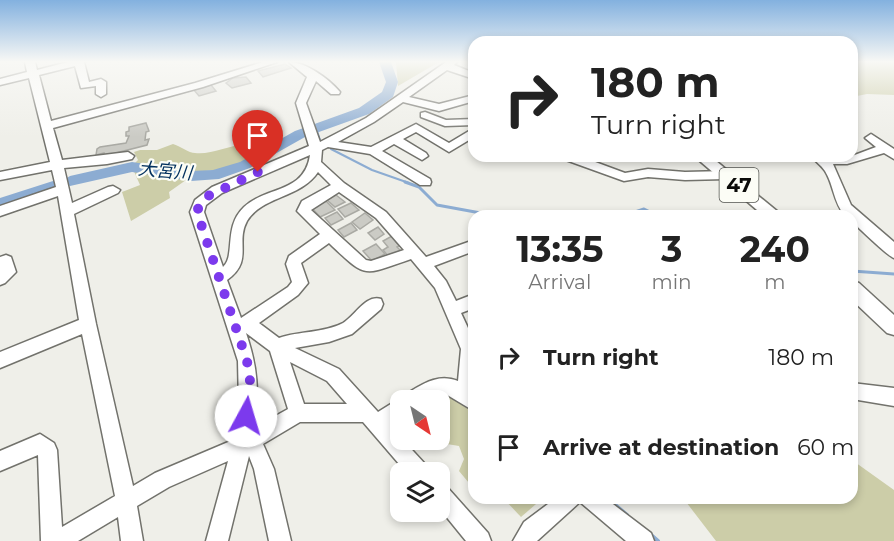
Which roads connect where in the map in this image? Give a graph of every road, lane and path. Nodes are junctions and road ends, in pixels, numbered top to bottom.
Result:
1 (37, 87) edge
2 (100, 87) edge
3 (192, 87) edge
4 (308, 87) edge
5 (329, 87) edge
6 (417, 87) edge
7 (334, 92) dead end
8 (468, 92) edge
9 (101, 94) dead end
10 (402, 98) junction
11 (445, 98) dead end
12 (468, 100) edge
13 (425, 115) dead end
14 (468, 122) edge
15 (46, 126) junction
16 (468, 136) edge
17 (871, 138) dead end
18 (394, 139) junction
19 (329, 142) junction
20 (314, 144) junction
21 (373, 151) junction
22 (889, 152) edge
23 (128, 156) dead end
24 (422, 156) dead end
25 (858, 158) edge
26 (583, 162) edge
27 (709, 162) edge
28 (823, 162) edge
29 (315, 163) junction
30 (57, 166) junction
31 (726, 175) junction
32 (0, 176) edge
33 (425, 182) dead end
34 (339, 186) junction
35 (63, 189) junction
36 (113, 190) dead end
37 (768, 210) edge
38 (849, 210) edge
39 (0, 211) edge
40 (66, 212) junction
41 (858, 218) edge
42 (330, 235) junction
43 (468, 246) edge
44 (894, 252) edge
45 (419, 258) junction
46 (0, 263) edge
47 (219, 278) junction
48 (0, 279) edge
49 (858, 294) edge
50 (468, 303) edge
51 (375, 304) dead end
52 (452, 310) junction
53 (87, 324) junction
54 (243, 327) junction
55 (894, 327) edge
56 (277, 347) junction
57 (468, 347) edge
58 (0, 360) edge
59 (468, 365) edge
60 (428, 390) edge
61 (858, 391) edge
62 (468, 397) edge
63 (894, 397) edge
64 (390, 411) edge
65 (298, 413) junction
66 (371, 418) junction
67 (246, 443) junction
68 (0, 461) edge
69 (410, 462) edge
70 (126, 500) junction
71 (564, 504) edge
72 (597, 504) edge
73 (450, 506) edge
74 (52, 541) edge
75 (57, 541) edge
76 (132, 541) edge
77 (217, 541) edge
78 (280, 541) edge
79 (480, 541) edge
80 (524, 541) edge
81 (643, 541) edge

1 - 15 street
2 - 9 street
3 - 15 street
4 - 20 street
5 - 7 street
6 - 10 street
8 - 11 street
10 - 12 street
10 - 19 street
13 - 14 street
15 - 30 street
16 - 18 street
17 - 22 street
18 - 21 street
18 - 24 street
19 - 20 street
19 - 21 street
20 - 29 street
20 - 47 street
21 - 33 street
22 - 25 street
23 - 30 street
26 - 31 street
27 - 31 main road, 47
28 - 38 street
29 - 34 street
29 - 47 street
30 - 32 street
30 - 35 street
31 - 37 main road, 47
34 - 42 street
34 - 45 street
35 - 39 street
35 - 40 street
36 - 40 street
40 - 53 street
41 - 44 street
42 - 45 street
42 - 54 street
43 - 45 street
45 - 52 street
46 - 48 street
47 - 54 street
49 - 55 main road
50 - 52 street
51 - 56 street
52 - 57 street
53 - 58 street
53 - 70 street
54 - 56 street
54 - 67 street
56 - 65 street
56 - 66 street
59 - 62 street
60 - 62 street
61 - 63 street
64 - 66 street
65 - 66 street
65 - 67 street
66 - 69 street
67 - 70 street
67 - 77 street
67 - 78 street
68 - 74 street
70 - 75 street
70 - 76 street
71 - 80 street
72 - 81 street
73 - 79 street

